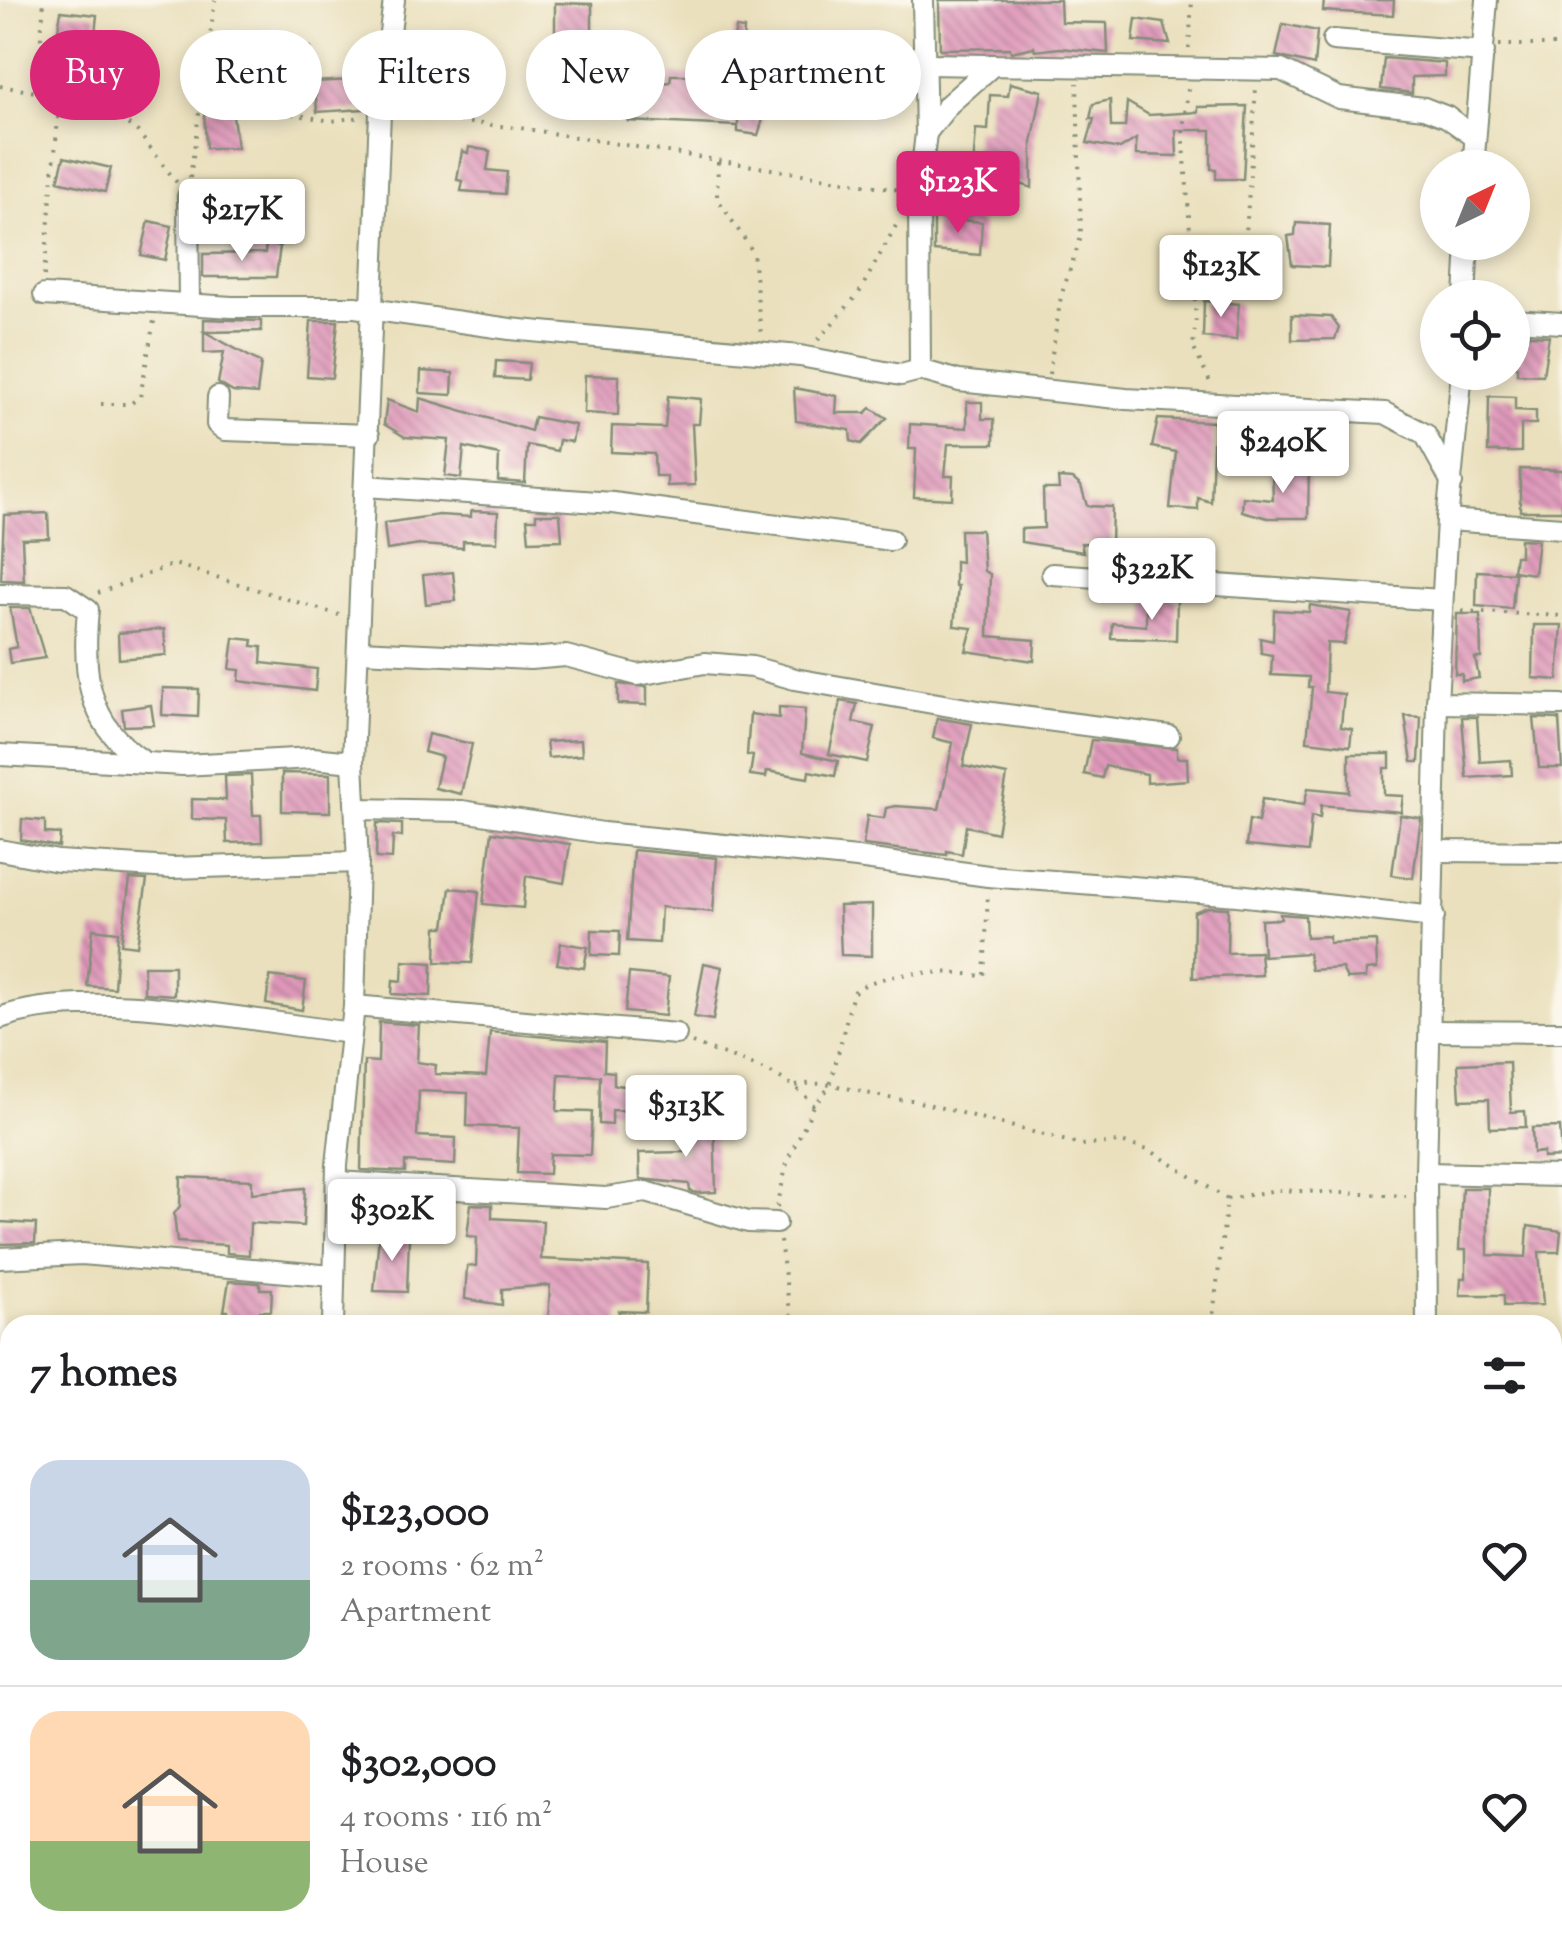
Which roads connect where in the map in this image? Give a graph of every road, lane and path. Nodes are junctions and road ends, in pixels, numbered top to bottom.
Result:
1 (44, 0) edge
2 (215, 0) edge
3 (394, 0) edge
4 (923, 0) edge
5 (1192, 0) edge
6 (1486, 0) edge
7 (42, 30) edge
8 (210, 30) edge
9 (390, 30) edge
10 (1332, 40) dead end
11 (1562, 45) edge
12 (1484, 49) junction
13 (926, 64) junction
14 (993, 65) junction
15 (1257, 68) junction
16 (1076, 69) junction
17 (1190, 69) junction
18 (0, 86) edge
19 (30, 91) edge
20 (58, 120) edge
21 (124, 120) edge
22 (197, 120) edge
23 (380, 120) edge
24 (440, 120) edge
25 (926, 133) junction
26 (1475, 137) junction
27 (1474, 150) edge
28 (718, 162) junction
29 (919, 194) junction
30 (188, 197) junction
31 (900, 218) dead end
32 (1242, 292) dead end
33 (44, 295) joint
34 (157, 302) junction
35 (190, 304) junction
36 (373, 310) junction
37 (1530, 321) edge
38 (1562, 323) edge
39 (762, 353) junction
40 (800, 356) junction
41 (920, 370) junction
42 (1048, 388) junction
43 (1460, 390) edge
44 (218, 397) dead end
45 (1228, 402) junction
46 (101, 404) dead end
47 (369, 435) junction
48 (1452, 483) junction
49 (365, 486) junction
50 (1447, 520) junction
51 (1562, 528) edge
52 (891, 540) dead end
53 (1052, 574) dead end
54 (0, 594) edge
55 (79, 600) junction
56 (1442, 605) junction
57 (1562, 616) edge
58 (360, 624) junction
59 (360, 651) junction
60 (1437, 703) junction
61 (1562, 705) edge
62 (1169, 736) dead end
63 (0, 756) edge
64 (143, 761) junction
65 (353, 762) junction
66 (356, 809) junction
67 (0, 850) edge
68 (1434, 850) junction
69 (1562, 852) edge
70 (358, 862) junction
71 (988, 876) junction
72 (1434, 917) junction
73 (354, 1006) junction
74 (0, 1018) edge
75 (1430, 1030) junction
76 (1562, 1032) edge
77 (352, 1033) junction
78 (676, 1034) joint
79 (796, 1086) junction
80 (830, 1086) junction
81 (814, 1106) junction
82 (1426, 1173) junction
83 (1562, 1176) edge
84 (337, 1182) junction
85 (1227, 1199) junction
86 (1426, 1199) junction
87 (776, 1223) junction
88 (0, 1258) edge
89 (332, 1276) junction
90 (333, 1315) edge
91 (790, 1315) edge
92 (1213, 1315) edge
93 (1428, 1315) edge

1 - 7 path
2 - 8 path
3 - 9 street
4 - 13 street
5 - 17 path
6 - 12 street
10 - 12 street
11 - 12 path
12 - 26 street
13 - 14 street
13 - 25 street
14 - 16 street
14 - 25 street
15 - 17 street
15 - 26 street
15 - 32 path
16 - 17 street
16 - 42 path
17 - 45 path
18 - 19 path
20 - 33 path
21 - 30 path
22 - 30 path
23 - 36 street
24 - 28 path
25 - 29 street
26 - 27 street
28 - 29 path
28 - 39 path
29 - 41 street
30 - 35 street
31 - 40 path
33 - 34 street
34 - 35 street
34 - 46 path
35 - 36 street
36 - 39 street
36 - 47 street
37 - 38 street
39 - 40 street
40 - 41 street
41 - 42 street
42 - 45 street
43 - 48 street
44 - 47 street
45 - 48 street
47 - 49 street
48 - 50 street
49 - 52 street
49 - 58 street
50 - 51 street
50 - 56 street
53 - 56 street
54 - 55 street
55 - 58 path
55 - 64 street
56 - 57 path
56 - 60 street
58 - 59 street
59 - 62 street
59 - 65 street
60 - 61 street
60 - 68 street
63 - 64 street
64 - 65 street
65 - 66 street
66 - 70 street
66 - 71 street
67 - 70 street
68 - 69 street
68 - 72 street
70 - 73 street
71 - 72 street
71 - 80 path
72 - 75 street
73 - 77 street
73 - 78 street
74 - 77 street
75 - 76 street
75 - 82 street
77 - 84 street
78 - 79 path
79 - 80 path
79 - 81 path
80 - 81 path
80 - 85 path
81 - 87 path
82 - 83 street
82 - 86 street
84 - 87 street
84 - 89 street
85 - 86 path
85 - 92 path
86 - 93 street
87 - 91 path
88 - 89 street
89 - 90 street

